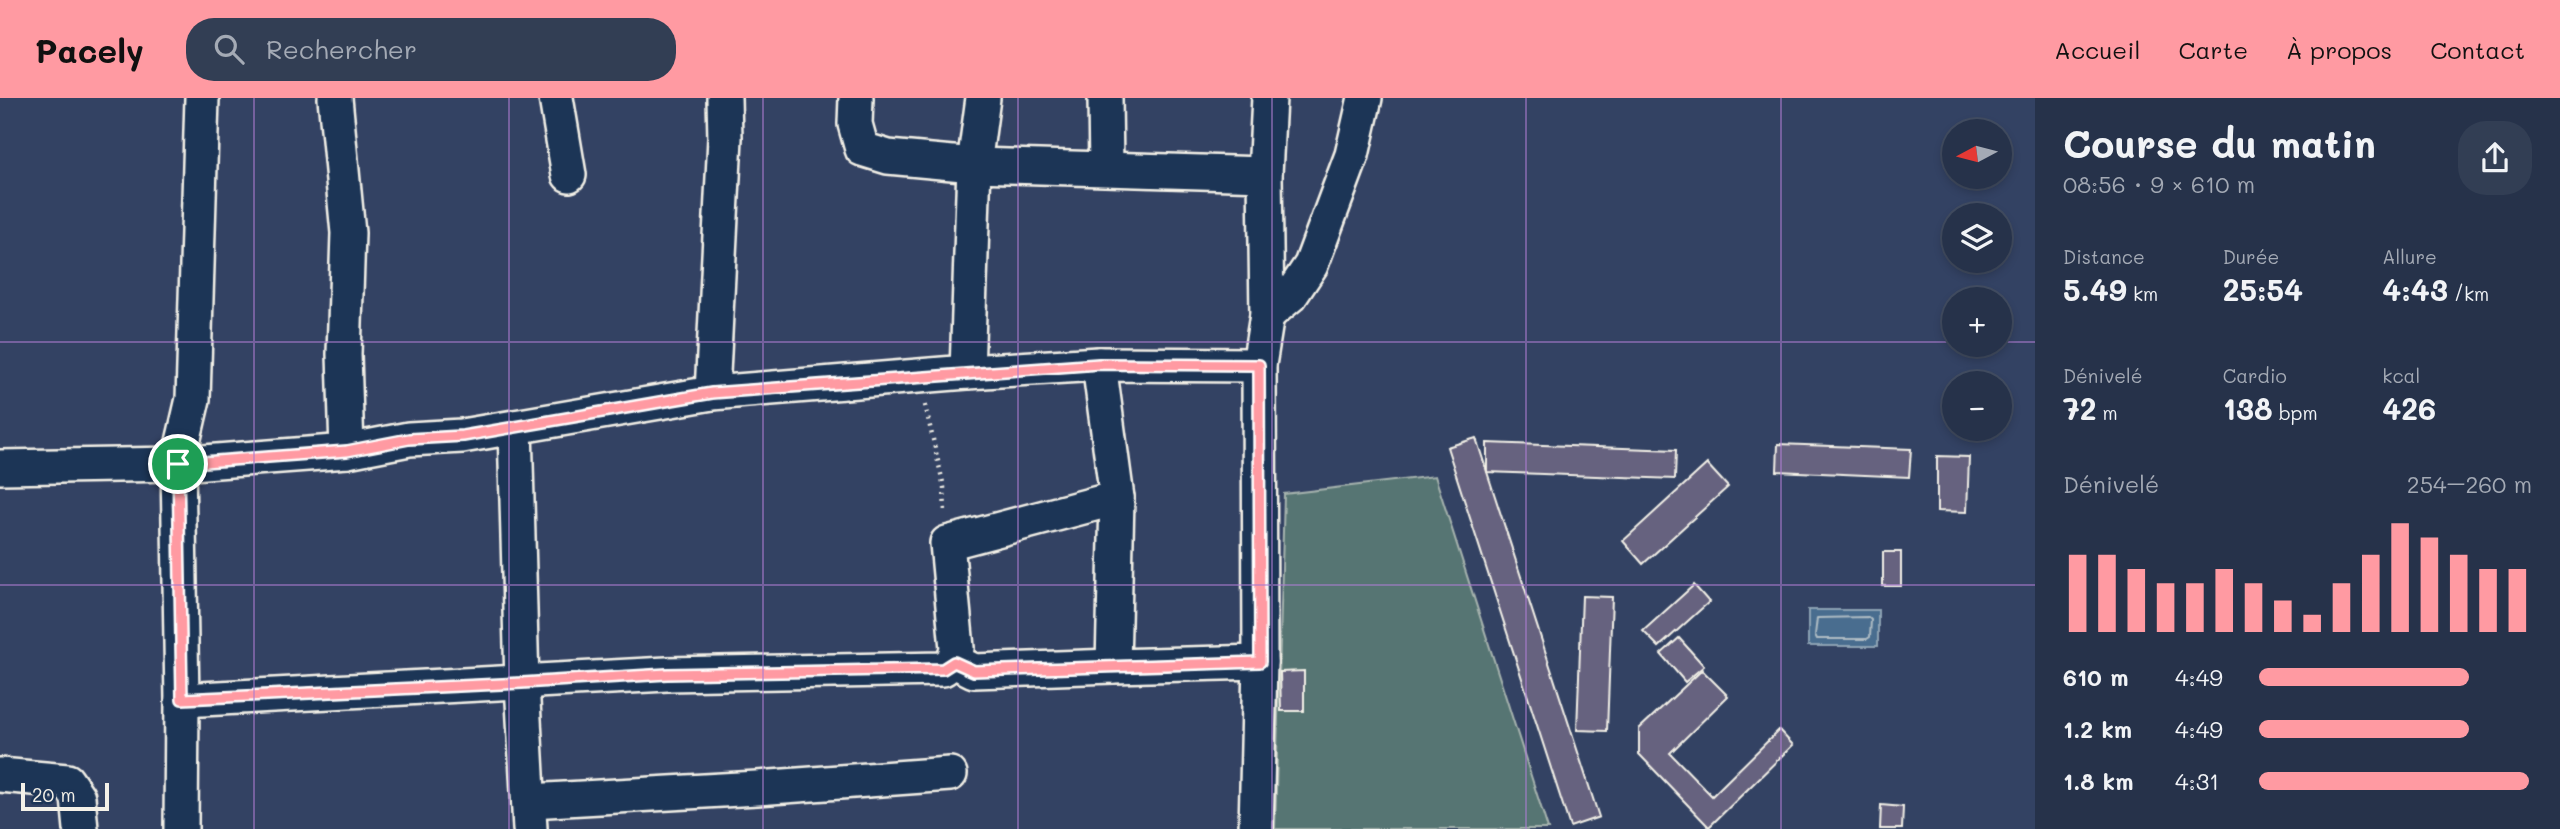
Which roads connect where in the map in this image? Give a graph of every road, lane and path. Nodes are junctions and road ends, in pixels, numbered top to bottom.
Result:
1 (202, 98) edge
2 (335, 98) edge
3 (556, 98) edge
4 (724, 98) edge
5 (856, 98) edge
6 (983, 98) edge
7 (1105, 98) edge
8 (1269, 98) edge
9 (1365, 98) edge
10 (974, 165) junction
11 (1106, 168) junction
12 (1265, 174) junction
13 (569, 176) dead end
14 (1267, 316) junction
15 (1099, 364) junction
16 (1259, 365) junction
17 (967, 372) junction
18 (918, 376) junction
19 (712, 393) junction
20 (516, 427) junction
21 (347, 451) junction
22 (178, 464) junction
23 (0, 467) edge
24 (1117, 498) junction
25 (947, 542) junction
26 (954, 662) junction
27 (1260, 662) junction
28 (1113, 666) junction
29 (522, 683) junction
30 (182, 699) junction
31 (950, 774) dead end
32 (0, 775) edge
33 (530, 815) edge
34 (81, 829) edge
35 (181, 829) edge
36 (1255, 829) edge

1 - 22 street
2 - 21 street
3 - 13 street
4 - 19 street
5 - 10 street
6 - 10 street
7 - 11 street
8 - 12 street
9 - 14 street
10 - 11 street
10 - 17 street
11 - 12 street
12 - 14 street
14 - 16 street
15 - 16 street
15 - 17 street
15 - 24 street
16 - 27 street
17 - 18 street
18 - 19 street
18 - 25 path
19 - 20 street
20 - 21 street
20 - 29 street
21 - 22 street
22 - 23 street
22 - 30 street
24 - 25 street
24 - 28 street
25 - 26 street
26 - 28 street
26 - 29 street
27 - 28 street
27 - 36 street
29 - 30 street
29 - 33 street
30 - 35 street
31 - 33 street
32 - 34 street

